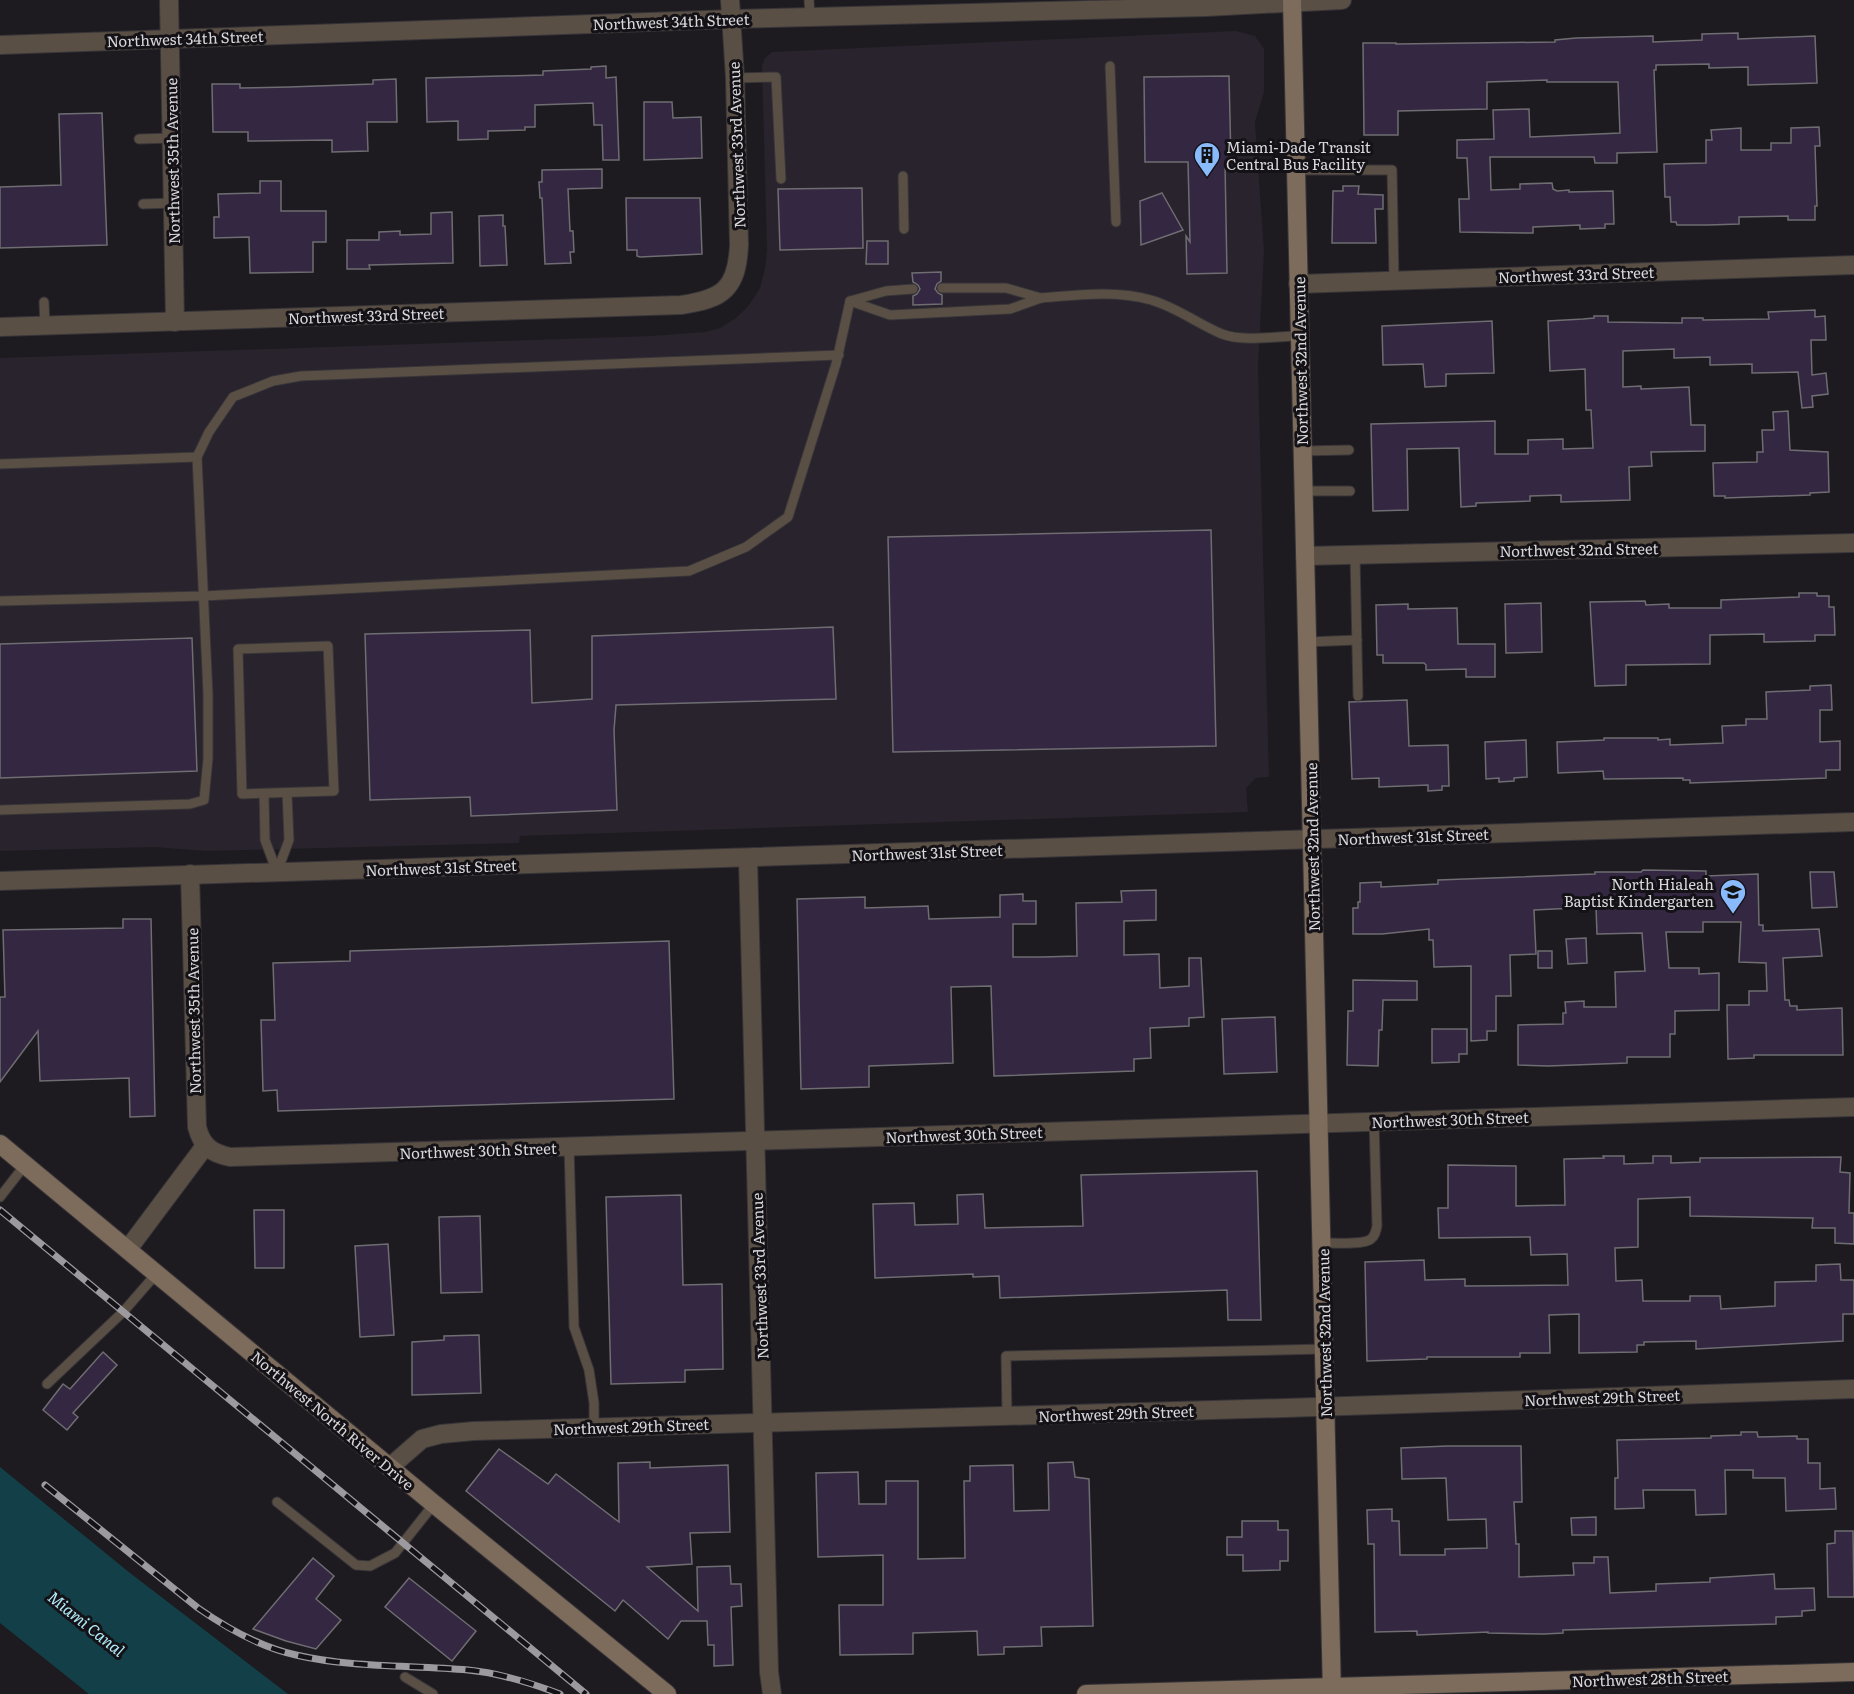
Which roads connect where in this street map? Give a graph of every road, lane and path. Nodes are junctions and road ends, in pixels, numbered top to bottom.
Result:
1 (169, 0) edge
2 (730, 0) edge
3 (1342, 0) edge
4 (1292, 1) edge
5 (1206, 4) edge
6 (810, 9) edge
7 (732, 19) junction
8 (170, 38) junction
9 (0, 45) edge
10 (1110, 66) dead end
11 (735, 78) junction
12 (171, 138) junction
13 (139, 139) dead end
14 (1296, 170) junction
15 (903, 176) dead end
16 (781, 179) dead end
17 (173, 203) junction
18 (143, 204) dead end
19 (1116, 222) dead end
20 (904, 229) dead end
21 (1854, 265) edge
22 (1394, 280) junction
23 (1298, 284) junction
24 (728, 288) joint
25 (942, 288) dead end
26 (913, 289) dead end
27 (1041, 298) junction
28 (850, 301) junction
29 (45, 302) dead end
30 (175, 322) junction
31 (45, 326) junction
32 (0, 327) edge
33 (1300, 336) junction
34 (839, 355) junction
35 (1349, 450) dead end
36 (1302, 452) junction
37 (197, 457) junction
38 (0, 464) edge
39 (1302, 490) junction
40 (1350, 491) dead end
41 (1854, 543) edge
42 (1354, 555) junction
43 (1305, 556) junction
44 (203, 596) junction
45 (0, 601) edge
46 (1356, 640) junction
47 (1307, 642) junction
48 (1358, 696) dead end
49 (287, 793) junction
50 (264, 794) junction
51 (0, 810) edge
52 (1854, 822) edge
53 (1312, 840) junction
54 (748, 858) junction
55 (277, 872) junction
56 (190, 874) junction
57 (0, 881) edge
58 (1854, 1107) edge
59 (1374, 1121) junction
60 (1319, 1124) junction
61 (756, 1140) junction
62 (0, 1144) edge
63 (205, 1146) junction
64 (569, 1146) junction
65 (25, 1165) junction
66 (0, 1197) edge
67 (1322, 1243) junction
68 (128, 1249) junction
69 (156, 1273) junction
70 (1324, 1349) junction
71 (47, 1384) dead end
72 (1854, 1389) edge
73 (1325, 1407) junction
74 (1007, 1416) junction
75 (763, 1422) junction
76 (594, 1426) junction
77 (390, 1467) junction
78 (277, 1502) dead end
79 (434, 1504) junction
80 (1854, 1672) edge
81 (405, 1677) dead end
82 (1332, 1690) edge
83 (433, 1694) edge
84 (667, 1694) edge
85 (772, 1694) edge
86 (1086, 1694) edge

1 - 8 street, Northwest 35th Avenue
2 - 7 street, Northwest 33rd Avenue
3 - 4 street, Northwest 34th Street
4 - 5 street, Northwest 34th Street
4 - 14 main road, Northwest 32nd Avenue
5 - 6 street, Northwest 34th Street
6 - 7 street, Northwest 34th Street
7 - 8 street, Northwest 34th Street
7 - 11 street, Northwest 33rd Avenue
8 - 9 street, Northwest 34th Street
8 - 12 street, Northwest 35th Avenue
10 - 19 lane
11 - 16 lane
11 - 24 street, Northwest 33rd Avenue
12 - 13 lane
12 - 17 street, Northwest 35th Avenue
14 - 22 lane
14 - 23 main road, Northwest 32nd Avenue
15 - 20 lane
17 - 18 lane
17 - 30 street, Northwest 35th Avenue
21 - 22 street, Northwest 33rd Street
22 - 23 street, Northwest 33rd Street
23 - 33 main road, Northwest 32nd Avenue
24 - 30 street, Northwest 33rd Street
25 - 27 lane
26 - 28 lane
27 - 28 lane
27 - 33 lane
28 - 34 lane
29 - 31 lane
30 - 31 street, Northwest 33rd Street
31 - 32 street, Northwest 33rd Street
33 - 36 main road, Northwest 32nd Avenue
34 - 37 lane
34 - 44 lane
35 - 36 lane
36 - 39 main road, Northwest 32nd Avenue
37 - 38 lane
37 - 44 lane
39 - 40 lane
39 - 43 main road, Northwest 32nd Avenue
41 - 42 street, Northwest 32nd Street
42 - 43 street, Northwest 32nd Street
42 - 46 lane
43 - 47 main road, Northwest 32nd Avenue
44 - 45 lane
44 - 51 lane
46 - 47 lane
46 - 48 lane
47 - 53 main road, Northwest 32nd Avenue
49 - 50 lane
49 - 50 lane
49 - 55 lane
50 - 55 lane
52 - 53 street, Northwest 31st Street
53 - 54 street, Northwest 31st Street
53 - 60 main road, Northwest 32nd Avenue
54 - 55 street, Northwest 31st Street
54 - 61 street, Northwest 33rd Avenue
55 - 56 street, Northwest 31st Street
56 - 57 street, Northwest 31st Street
56 - 63 street, Northwest 35th Avenue
58 - 59 street, Northwest 30th Street
59 - 60 street, Northwest 30th Street
59 - 67 lane
60 - 61 street, Northwest 30th Street
60 - 67 main road, Northwest 32nd Avenue
61 - 64 street, Northwest 30th Street
61 - 75 street, Northwest 33rd Avenue
62 - 65 main road, Northwest North River Drive
63 - 64 street, Northwest 30th Street
63 - 68 street
64 - 76 lane
65 - 66 lane
65 - 68 main road, Northwest North River Drive
67 - 70 main road, Northwest 32nd Avenue
68 - 69 main road, Northwest North River Drive
69 - 71 lane
69 - 77 main road, Northwest North River Drive
70 - 73 main road, Northwest 32nd Avenue
70 - 74 lane
72 - 73 street, Northwest 29th Street
73 - 74 street, Northwest 29th Street
73 - 82 main road, Northwest 32nd Avenue
74 - 75 street, Northwest 29th Street
75 - 76 street, Northwest 29th Street
75 - 85 street, Northwest 33rd Avenue
76 - 77 street, Northwest 29th Street
77 - 79 main road, Northwest North River Drive
78 - 79 lane
79 - 84 main road, Northwest North River Drive
80 - 82 main road, Northwest 28th Street
81 - 83 lane
82 - 86 main road, Northwest 28th Street

